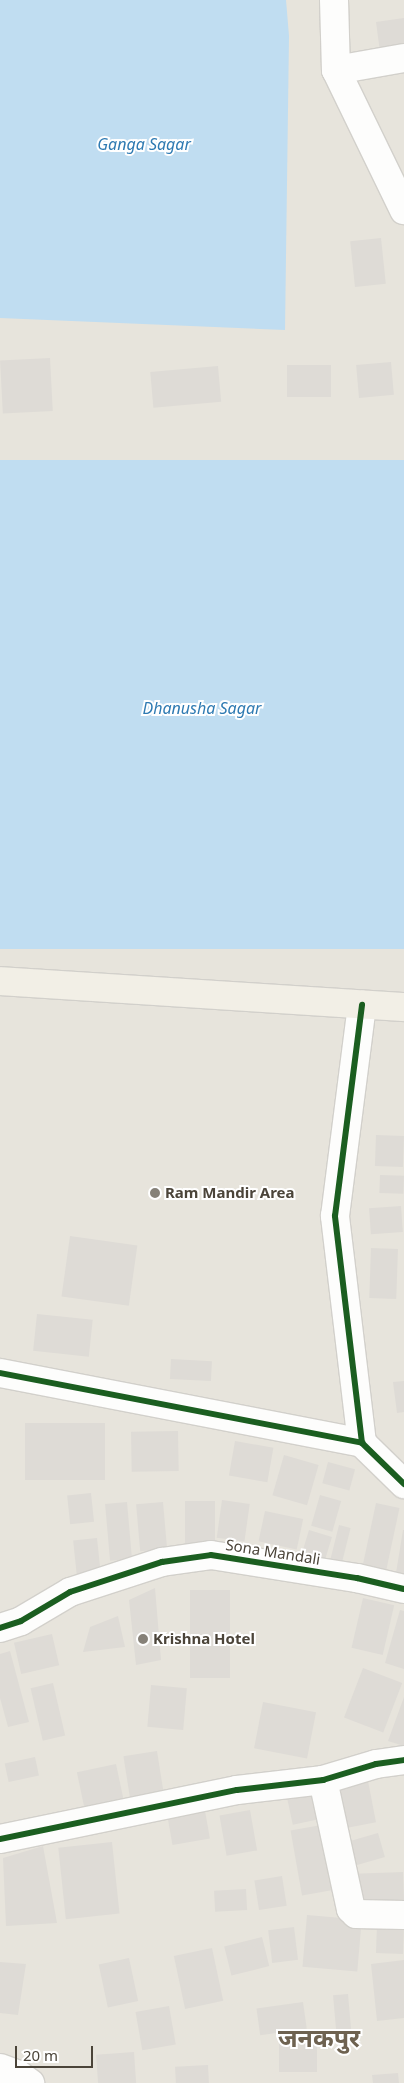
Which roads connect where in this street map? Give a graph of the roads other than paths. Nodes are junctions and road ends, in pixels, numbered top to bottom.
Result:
1 (334, 0) edge
2 (404, 58) edge
3 (336, 70) junction
4 (404, 210) edge
5 (0, 981) edge
6 (362, 1005) junction
7 (404, 1006) edge
8 (0, 1373) edge
9 (362, 1443) junction
10 (404, 1484) edge
11 (404, 1589) edge
12 (0, 1628) edge
13 (404, 1760) edge
14 (323, 1780) junction
15 (0, 1839) edge
16 (404, 1915) edge
17 (0, 2068) edge
18 (30, 2083) edge

1 - 3 street
2 - 3 street
3 - 4 street
5 - 6 main road
6 - 7 main road
6 - 9 street
8 - 9 street
9 - 10 street
11 - 12 street, Sona Mandali
13 - 14 street
14 - 15 street
14 - 16 street
17 - 18 street

